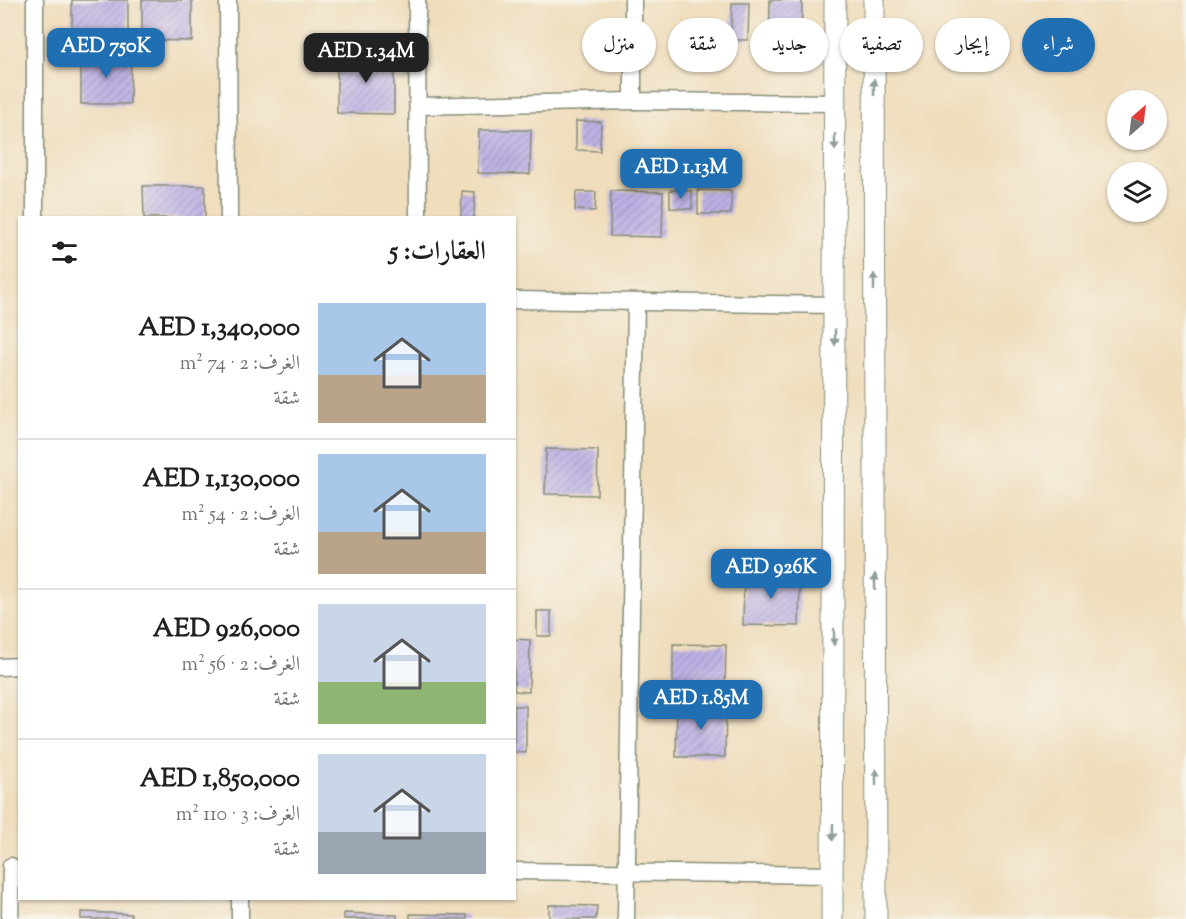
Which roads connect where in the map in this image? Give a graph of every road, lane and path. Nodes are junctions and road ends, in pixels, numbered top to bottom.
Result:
1 (35, 0) edge
2 (228, 0) edge
3 (417, 0) edge
4 (633, 0) edge
5 (835, 0) edge
6 (874, 0) edge
7 (633, 101) junction
8 (835, 103) junction
9 (418, 106) junction
10 (35, 216) edge
11 (229, 216) edge
12 (418, 216) edge
13 (516, 300) edge
14 (636, 302) junction
15 (835, 305) junction
16 (18, 666) edge
17 (0, 667) edge
18 (10, 866) edge
19 (516, 872) edge
20 (626, 873) junction
21 (832, 875) junction
22 (240, 900) edge
23 (10, 919) edge
24 (240, 919) edge
25 (626, 919) edge
26 (832, 919) edge
27 (876, 919) edge

1 - 10 street
2 - 11 street
3 - 9 street
4 - 7 street
5 - 8 street
27 -> 6 street
7 - 8 street
7 - 9 street
8 -> 15 street
9 - 12 street
13 - 14 street
14 - 15 street
14 - 20 street
15 -> 21 street
16 - 17 street
18 - 23 street
19 - 20 street
20 - 21 street
20 - 25 street
21 - 26 street
22 - 24 street

